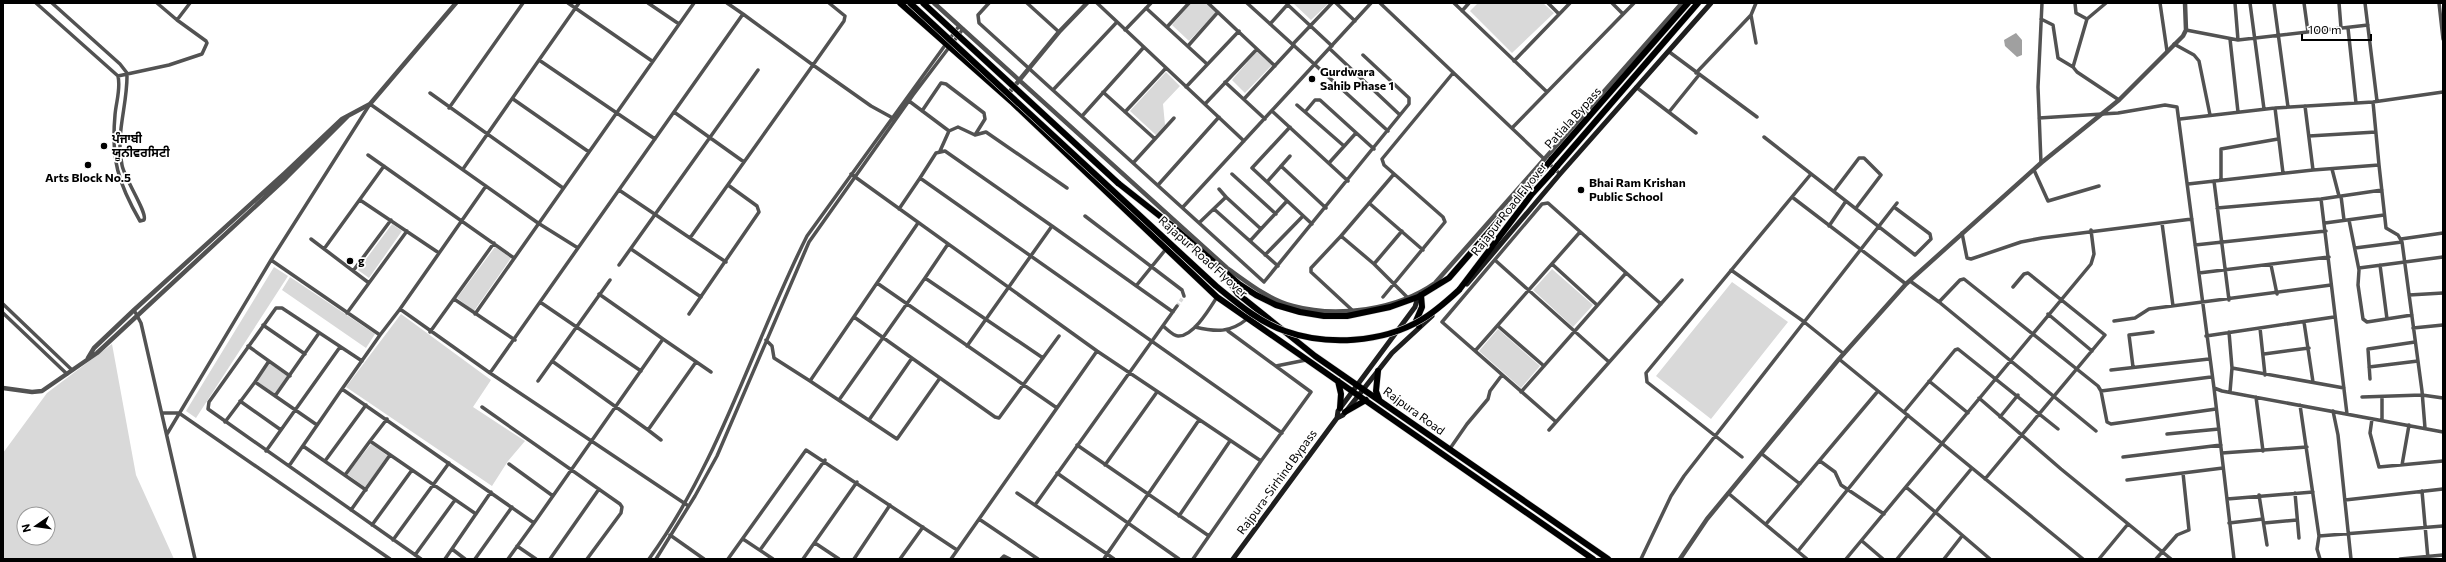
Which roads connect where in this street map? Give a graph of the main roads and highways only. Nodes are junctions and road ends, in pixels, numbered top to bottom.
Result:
1 (900, 3) edge
2 (910, 3) edge
3 (923, 3) edge
4 (1688, 3) edge
5 (1698, 3) edge
6 (1712, 3) edge
7 (1219, 267) junction
8 (1239, 284) joint
9 (1419, 296) junction
10 (1418, 326) junction
11 (1378, 371) junction
12 (1338, 381) junction
13 (1358, 384) junction
14 (1363, 388) junction
15 (1355, 393) junction
16 (1379, 399) junction
17 (1366, 400) junction
18 (1343, 410) junction
19 (1233, 559) edge
20 (1592, 559) edge
21 (1608, 559) edge

1 - 12 main road, Rajpura Road
2 - 5 main road, Rajapur Road Flyover, bridge
3 - 7 main road, Rajpura Road, bridge
4 - 9 main road, Patiala Bypass, bridge
6 - 10 main road, Rajpura-Sirhind Bypass
7 - 8 main road, Rajpura Road
7 - 13 main road, Rajpura Road
8 - 9 main road, Patiala Bypass
9 - 10 main road
9 - 13 main road, Rajpura-Sirhind Bypass
10 - 11 main road, Rajpura-Sirhind Bypass
11 - 14 main road, Rajpura-Sirhind Bypass
11 - 16 main road
12 - 15 main road, Rajpura Road
12 - 18 main road
13 - 14 main road, Rajpura Road
13 - 15 main road, Rajpura-Sirhind Bypass
14 - 15 main road, Rajpura-Sirhind Bypass
14 - 16 main road, Rajpura Road
15 - 17 main road, Rajpura Road
15 - 18 main road, Rajpura-Sirhind Bypass
16 - 21 main road, Rajpura Road
17 - 18 main road
17 - 20 main road, Rajpura Road
18 - 19 main road, Rajpura-Sirhind Bypass

